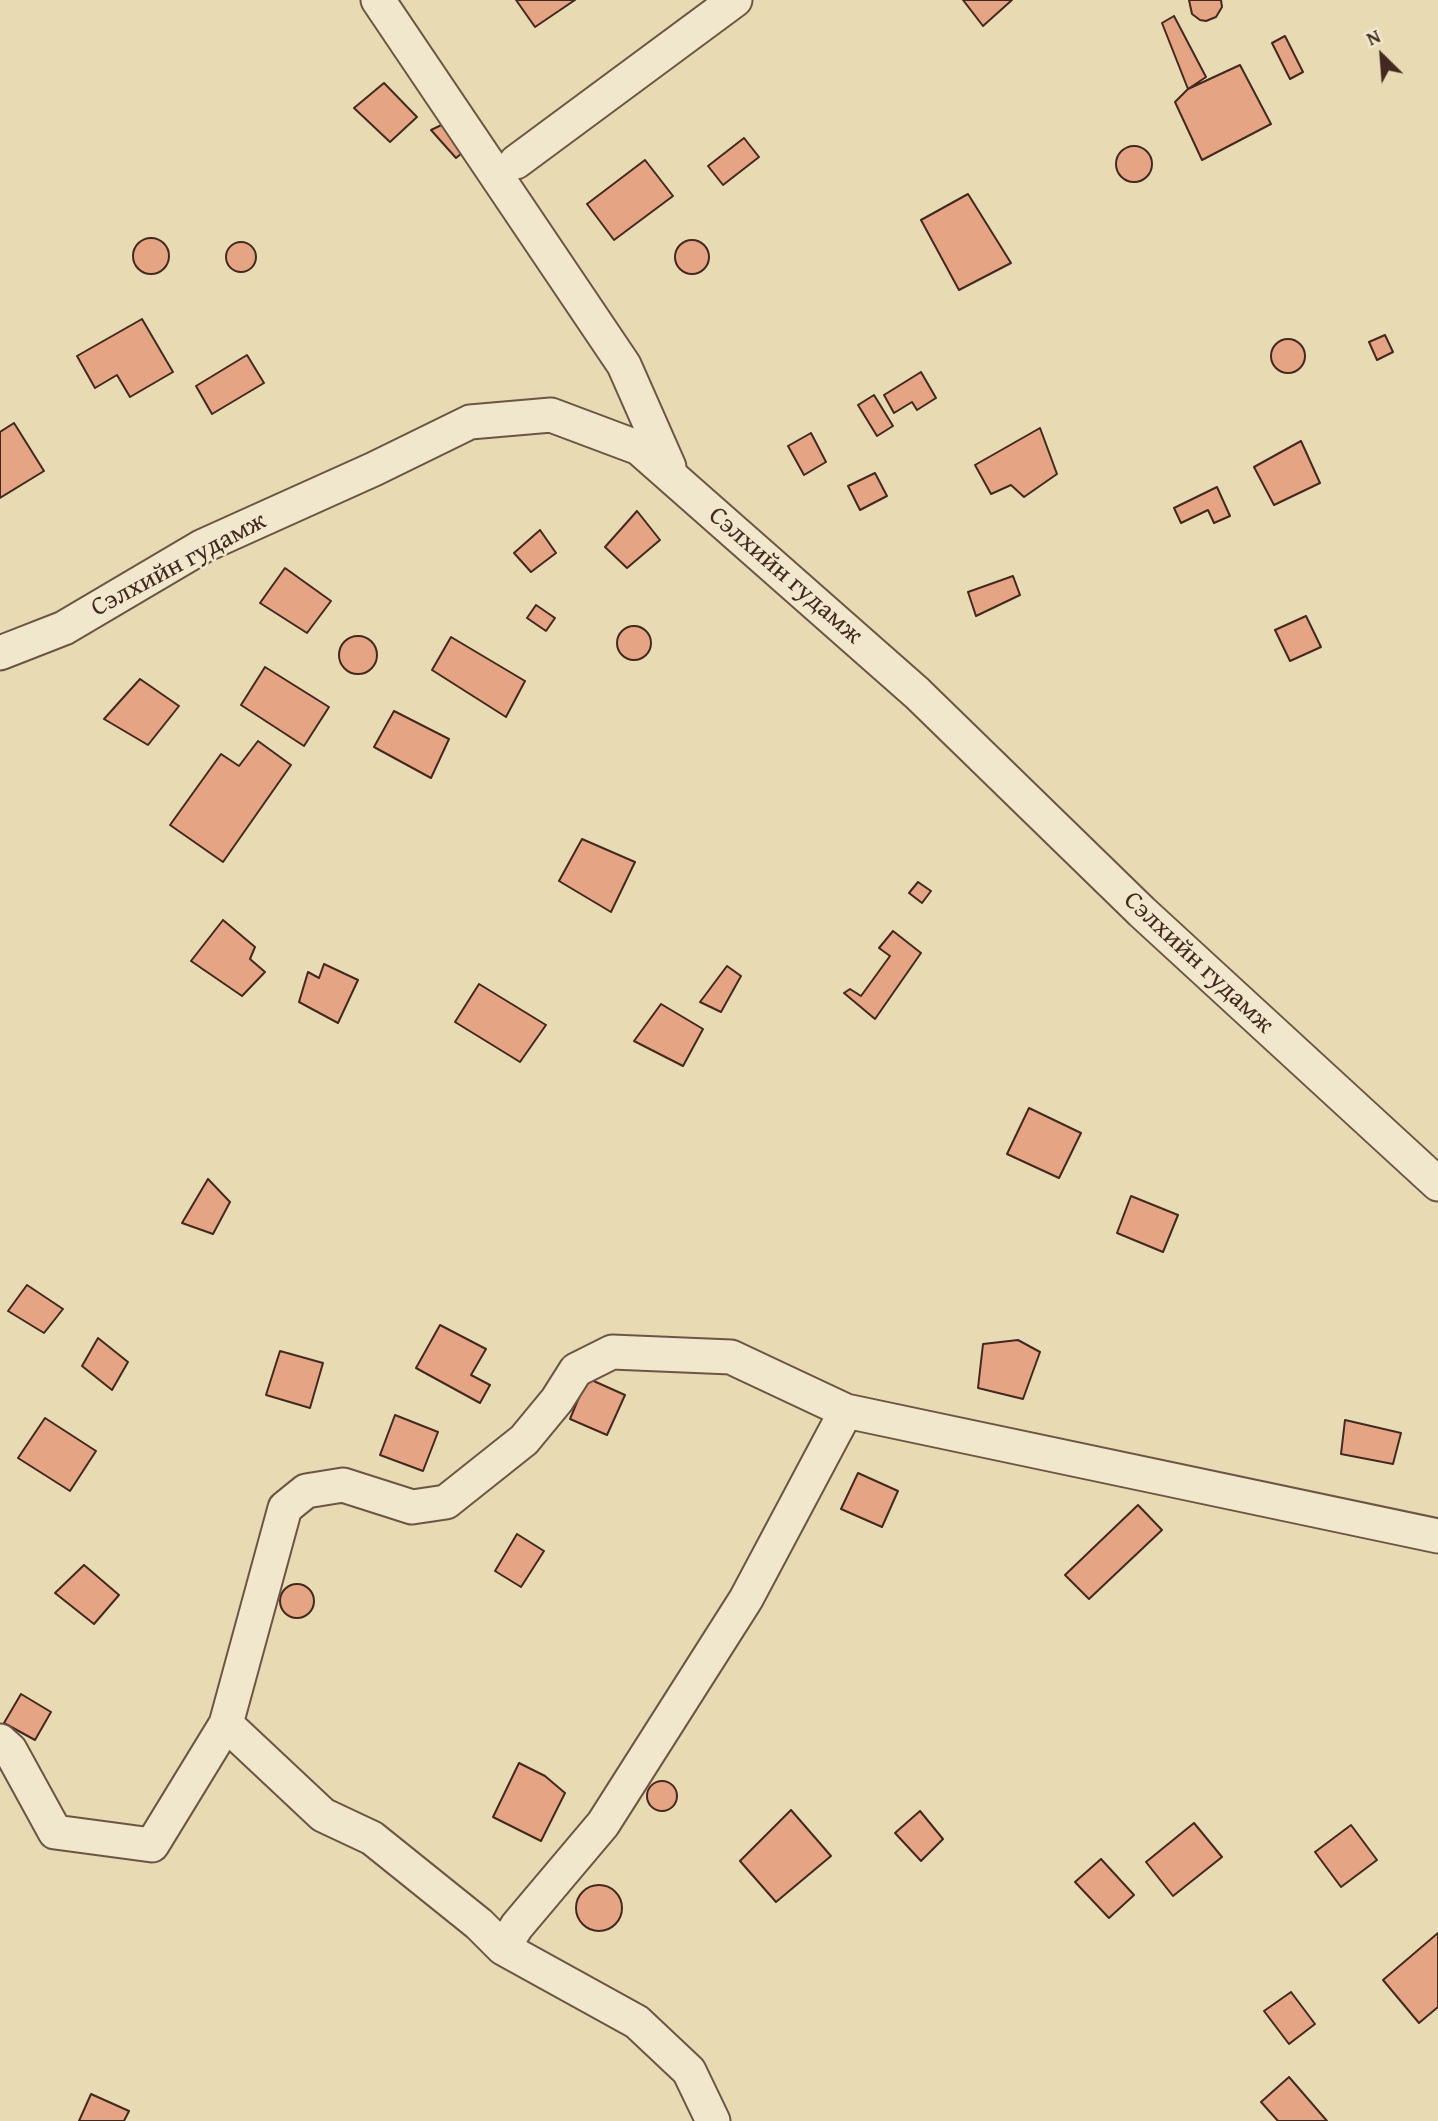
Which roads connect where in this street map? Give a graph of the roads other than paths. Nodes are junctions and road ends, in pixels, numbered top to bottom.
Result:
1 (379, 0) edge
2 (735, 0) edge
3 (516, 162) dead end
4 (675, 479) junction
5 (0, 653) edge
6 (1438, 1184) edge
7 (846, 1411) junction
8 (1438, 1536) edge
9 (226, 1724) junction
10 (0, 1741) edge
11 (503, 1948) junction
12 (713, 2121) edge

1 - 4 street
2 - 3 street
4 - 5 street, Сэлхийн гудамж
4 - 6 street, Сэлхийн гудамж
7 - 8 street
7 - 9 street
7 - 11 street
9 - 10 street
9 - 11 street
11 - 12 street

